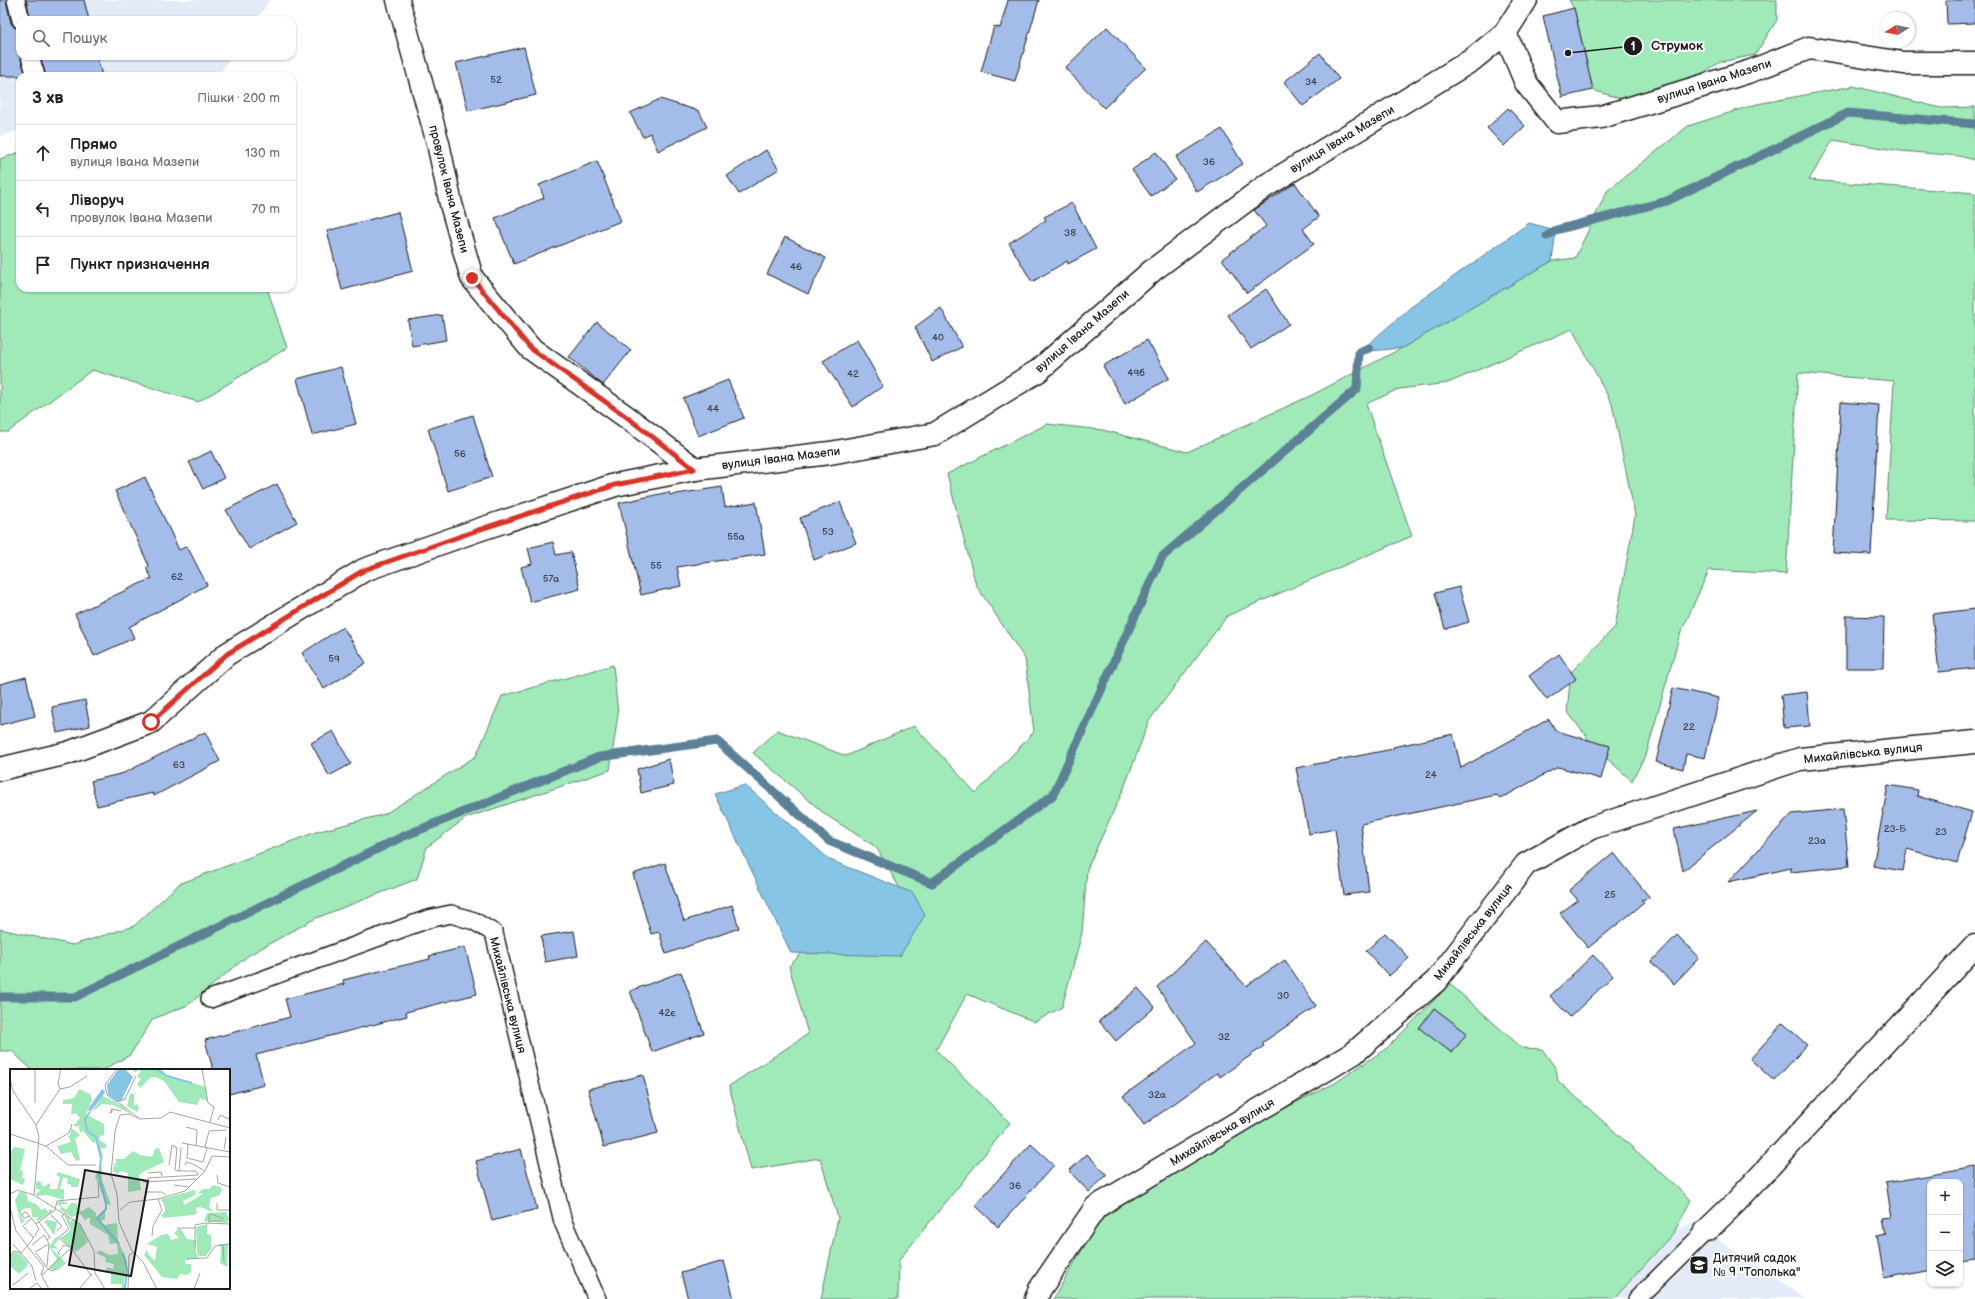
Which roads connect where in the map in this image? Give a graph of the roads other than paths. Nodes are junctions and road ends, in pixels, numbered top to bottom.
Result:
1 (16, 0) edge
2 (398, 0) edge
3 (1526, 0) edge
4 (20, 16) edge
5 (1505, 32) junction
6 (31, 60) edge
7 (1975, 64) edge
8 (35, 72) edge
9 (694, 469) junction
10 (1975, 742) edge
11 (0, 769) edge
12 (1975, 946) edge
13 (210, 999) dead end
14 (1706, 1231) joint
15 (598, 1299) edge
16 (1036, 1299) edge
17 (1637, 1299) edge

1 - 4 lane
2 - 9 street, провулок Івана Мазепи
3 - 5 street, вулиця Івана Мазепи
5 - 7 street, вулиця Івана Мазепи
5 - 9 street, вулиця Івана Мазепи
6 - 8 lane
9 - 11 street, вулиця Івана Мазепи
10 - 16 street, Михайлівська вулиця
12 - 14 street
13 - 15 lane, Михайлівська вулиця
14 - 17 lane

